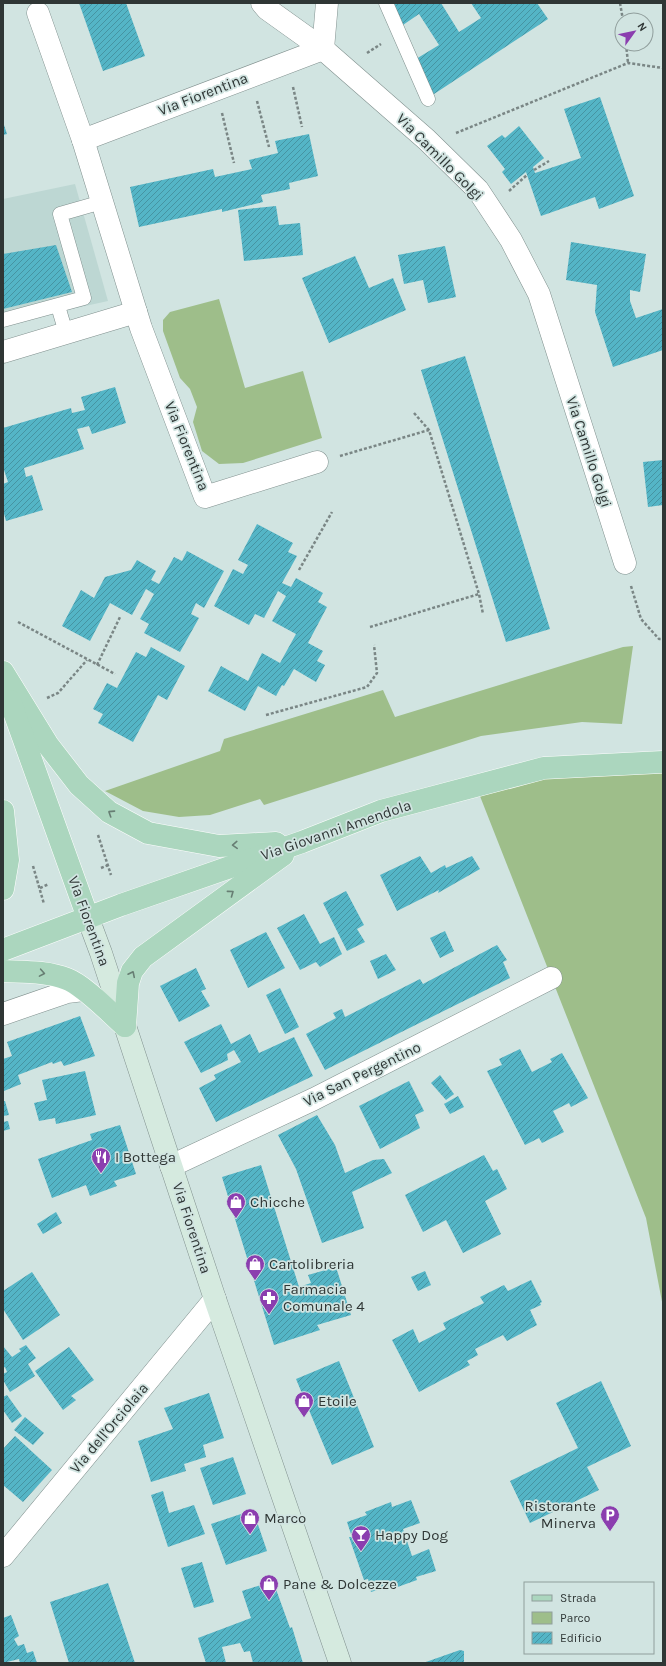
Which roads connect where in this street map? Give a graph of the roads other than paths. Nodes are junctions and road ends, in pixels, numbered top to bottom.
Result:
1 (262, 3) edge
2 (327, 3) edge
3 (386, 3) edge
4 (36, 8) edge
5 (324, 49) junction
6 (428, 99) dead end
7 (83, 140) junction
8 (102, 202) junction
9 (58, 306) junction
10 (136, 312) junction
11 (3, 320) edge
12 (66, 334) junction
13 (3, 352) edge
14 (317, 462) road end
15 (625, 563) road end
16 (3, 672) edge
17 (3, 681) edge
18 (663, 762) edge
19 (3, 811) edge
20 (302, 842) junction
21 (3, 889) edge
22 (88, 918) junction
23 (3, 950) edge
24 (3, 971) edge
25 (551, 978) dead end
26 (75, 991) junction
27 (3, 1014) edge
28 (125, 1026) junction
29 (171, 1166) junction
30 (215, 1299) junction
31 (4, 1552) edge
32 (340, 1663) edge

1 - 5 street, Via Camillo Golgi
2 - 5 street
3 - 6 lane
4 - 7 street, Via Fiorentina
5 - 7 street, Via Fiorentina
5 - 15 street, Via Camillo Golgi
7 - 8 street, Via Fiorentina
8 - 9 lane
8 - 10 street, Via Fiorentina
9 - 11 lane
9 - 12 lane
10 - 12 street
10 - 14 street, Via Fiorentina
12 - 13 street
20 -> 16 main road
17 - 22 main road, Via Fiorentina
18 - 20 main road, Via Giovanni Amendola
19 - 21 main road
20 - 22 main road, Via Giovanni Amendola
28 -> 20 main road
22 - 23 main road, Via Giovanni Amendola
22 - 28 main road, Via Fiorentina
24 -> 26 main road
25 - 29 street, Via San Pergentino
26 - 27 street
26 - 28 main road
28 - 29 main road, Via Fiorentina
29 - 30 main road, Via Fiorentina
30 - 31 street, Via dell'Orciolaia
30 - 32 main road, Via Fiorentina

